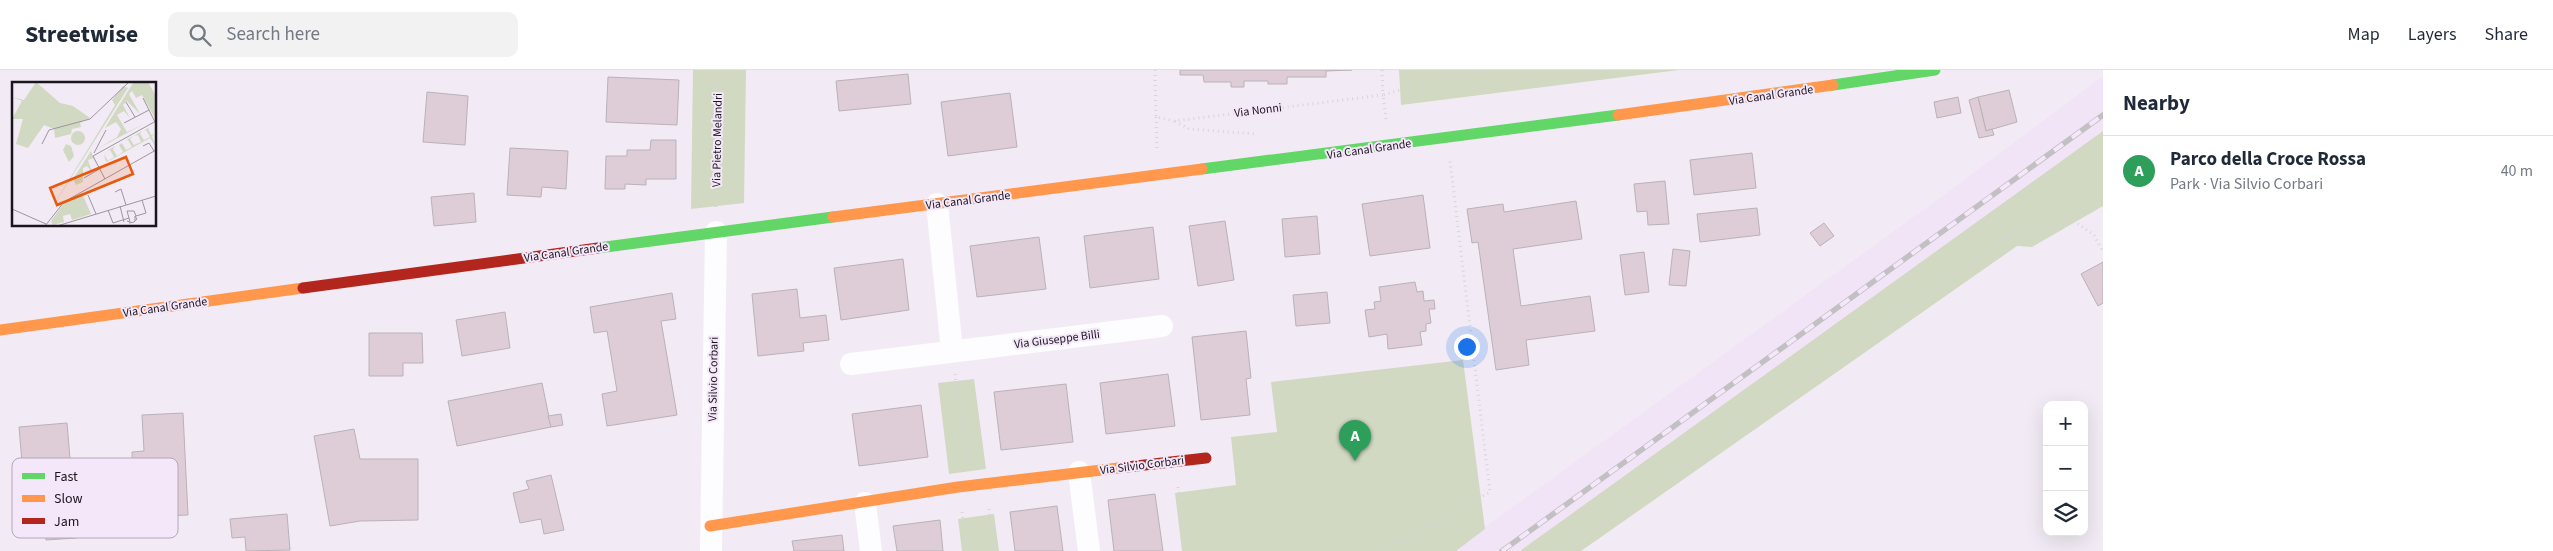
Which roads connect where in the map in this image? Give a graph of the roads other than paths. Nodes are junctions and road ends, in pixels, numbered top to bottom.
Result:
1 (1935, 70) edge
2 (937, 204) junction
3 (716, 232) junction
4 (1162, 326) dead end
5 (0, 330) edge
6 (952, 351) junction
7 (851, 364) dead end
8 (1206, 458) dead end
9 (1078, 472) junction
10 (865, 503) junction
11 (710, 526) junction
12 (711, 551) edge
13 (871, 551) edge
14 (1089, 551) edge

1 - 2 main road, Via Canal Grande
2 - 3 main road, Via Canal Grande
2 - 6 street
3 - 5 main road, Via Canal Grande
3 - 11 street, Via Silvio Corbari
4 - 6 street, Via Giuseppe Billi
6 - 7 street, Via Giuseppe Billi
8 - 9 main road, Via Silvio Corbari
9 - 10 main road, Via Silvio Corbari
9 - 14 street
10 - 11 main road, Via Silvio Corbari
10 - 13 street
11 - 12 street, Via Silvio Corbari

